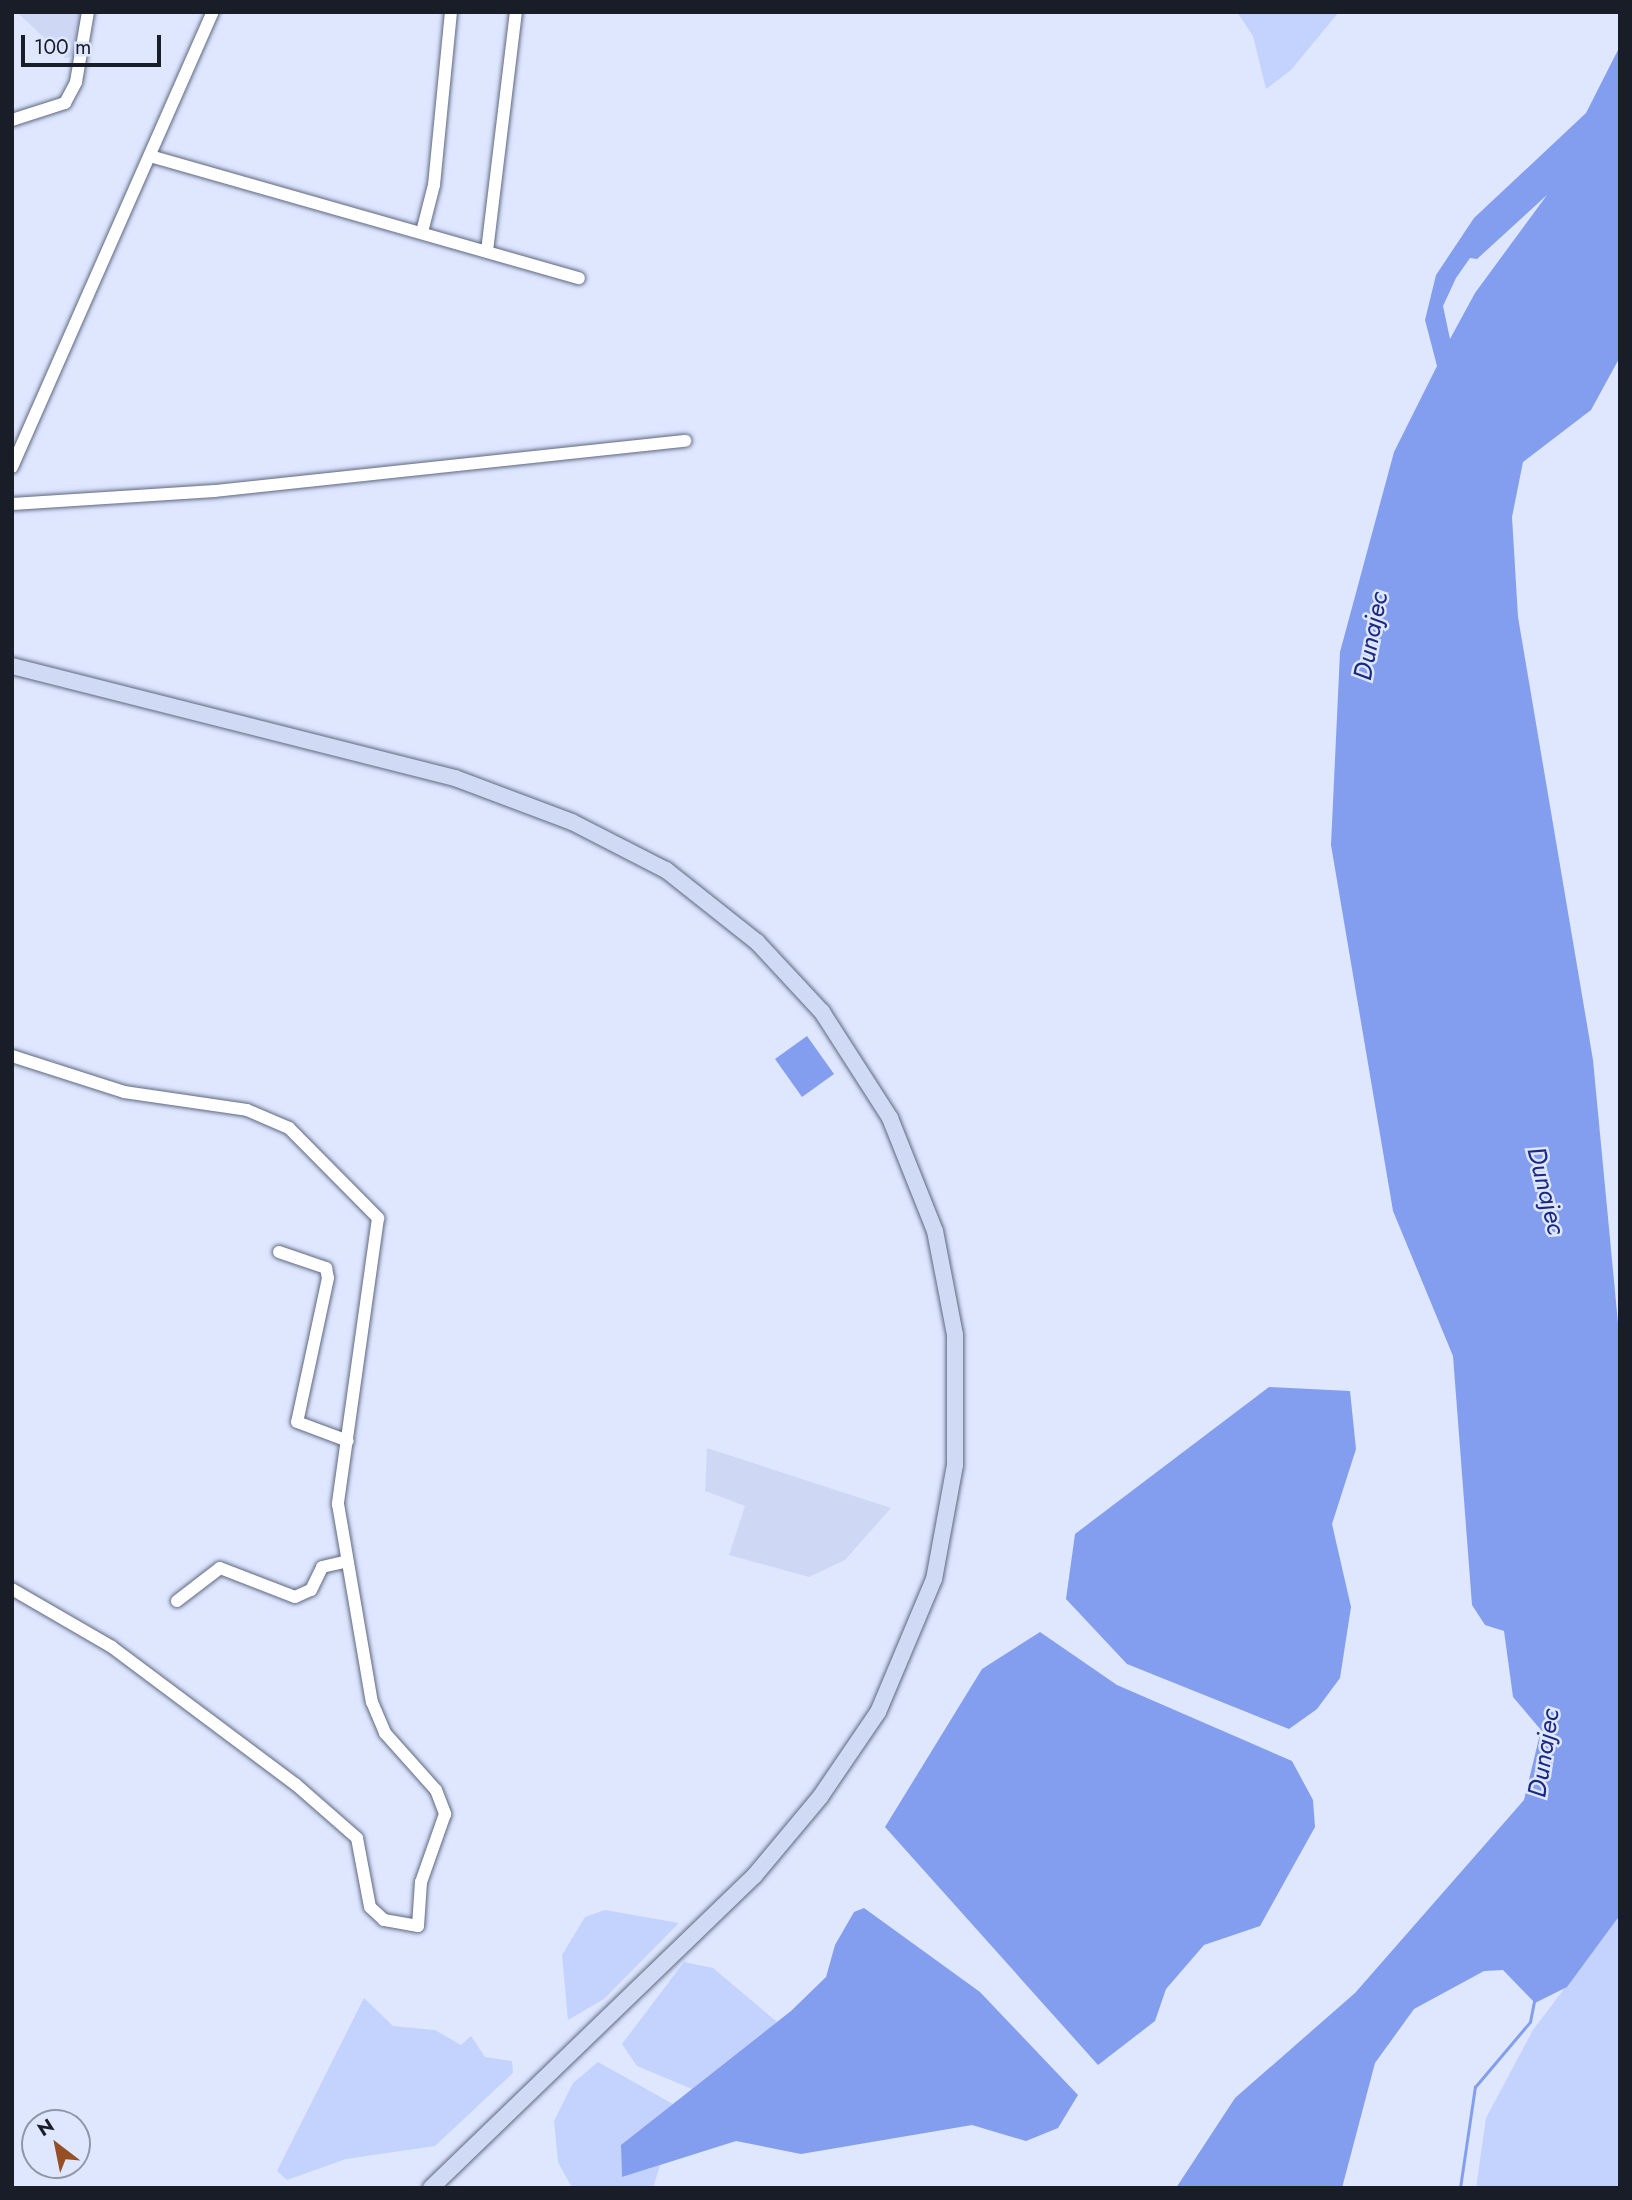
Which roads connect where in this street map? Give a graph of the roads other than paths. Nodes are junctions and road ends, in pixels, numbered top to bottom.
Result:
1 (88, 12) edge
2 (213, 12) edge
3 (451, 12) edge
4 (516, 12) edge
5 (12, 120) edge
6 (150, 156) junction
7 (422, 232) junction
8 (487, 251) junction
9 (579, 278) dead end
10 (685, 441) dead end
11 (12, 467) edge
12 (12, 504) edge
13 (12, 666) edge
14 (12, 1056) edge
15 (279, 1252) dead end
16 (348, 1441) junction
17 (344, 1562) junction
18 (12, 1589) edge
19 (177, 1601) dead end
20 (432, 2188) edge

1 - 5 street
2 - 6 street
3 - 7 street
4 - 8 street
6 - 7 street
6 - 11 street
7 - 8 street
8 - 9 street
10 - 12 street
13 - 20 main road
14 - 16 street
15 - 16 street
16 - 17 street
17 - 18 street
17 - 19 street

